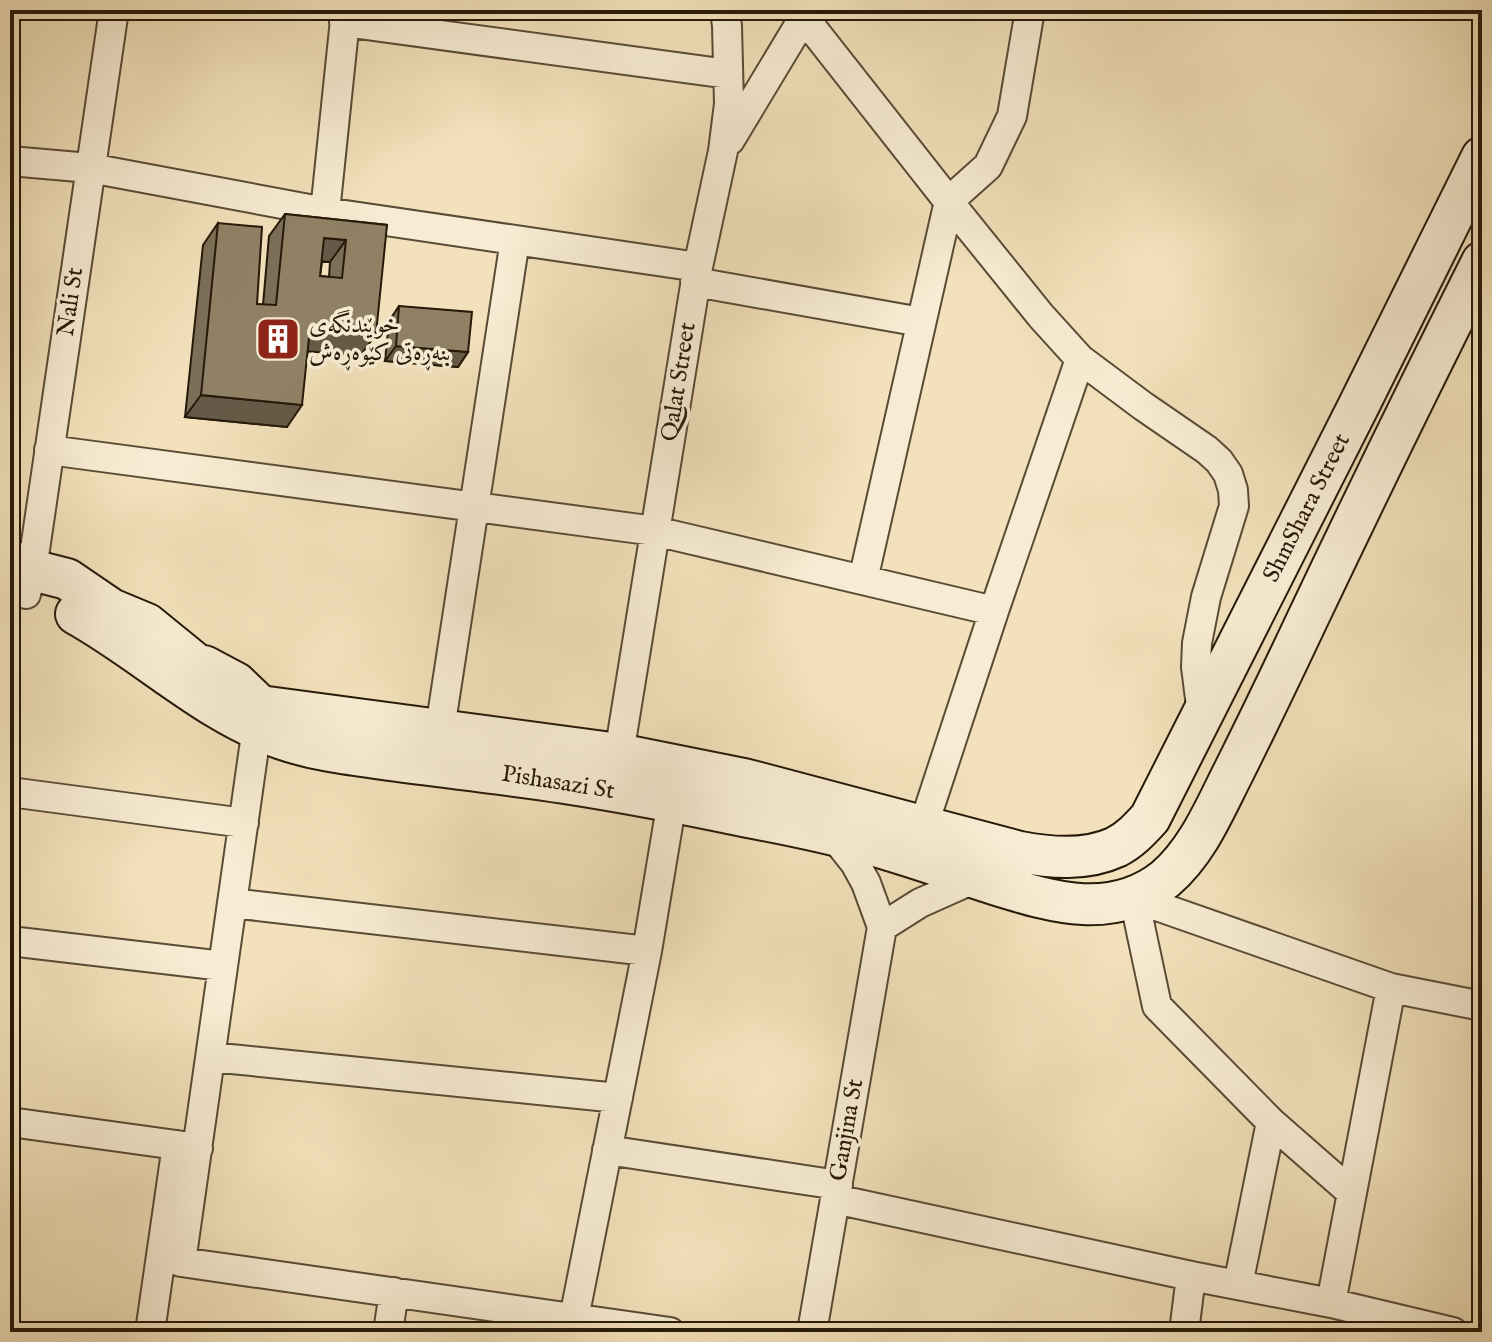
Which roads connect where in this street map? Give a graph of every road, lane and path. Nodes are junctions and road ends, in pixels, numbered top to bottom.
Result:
1 (114, 10) edge
2 (725, 10) edge
3 (1030, 10) edge
4 (803, 12) edge
5 (345, 16) edge
6 (728, 74) junction
7 (723, 151) junction
8 (1482, 157) edge
9 (10, 161) edge
10 (90, 168) junction
11 (949, 201) junction
12 (325, 212) junction
13 (515, 240) junction
14 (1482, 262) edge
15 (696, 274) junction
16 (921, 322) junction
17 (1080, 359) junction
18 (49, 450) junction
19 (473, 507) junction
20 (655, 531) junction
21 (20, 579) edge
22 (863, 580) junction
23 (994, 611) junction
24 (1202, 714) junction
25 (259, 717) junction
26 (440, 729) junction
27 (619, 754) junction
28 (10, 792) edge
29 (672, 801) junction
30 (244, 823) junction
31 (923, 827) junction
32 (832, 834) junction
33 (1115, 847) junction
34 (976, 878) junction
35 (1134, 898) junction
36 (232, 903) junction
37 (882, 927) junction
38 (10, 941) edge
39 (647, 951) junction
40 (223, 966) junction
41 (1391, 988) junction
42 (1482, 1006) edge
43 (211, 1057) junction
44 (618, 1098) junction
45 (10, 1122) edge
46 (1271, 1122) junction
47 (188, 1146) junction
48 (607, 1150) junction
49 (836, 1192) junction
50 (1352, 1193) junction
51 (1191, 1276) junction
52 (1238, 1285) junction
53 (394, 1292) junction
54 (1331, 1303) junction
55 (574, 1318) junction
56 (150, 1332) edge
57 (388, 1332) edge
58 (670, 1332) edge
59 (812, 1332) edge
60 (1184, 1332) edge
61 (1453, 1332) edge

1 - 10 street, Nali St
2 - 6 street, Qalat Street
3 - 11 street
4 - 7 street
4 - 11 street
5 - 6 street
5 - 12 street
6 - 7 street, Qalat Street
7 - 15 street, Qalat Street
8 - 24 main road, ShmShara Street
9 - 10 street
10 - 12 street
10 - 18 street, Nali St
11 - 16 street
11 - 17 street
12 - 13 street
13 - 15 street
13 - 19 street
14 - 35 main road, ShmShara Street
15 - 16 street
15 - 20 street, Qalat Street
16 - 22 street
17 - 23 street
17 - 24 street
18 - 19 street
18 - 21 street, Nali St
19 - 20 street
19 - 26 street
20 - 22 street
20 - 27 street, Qalat Street
21 - 25 main road, Pishasazi St
22 - 23 street
23 - 31 street
24 - 33 main road, ShmShara Street
25 - 26 main road, Pishasazi St
25 - 29 main road, Pishasazi St
25 - 30 street
26 - 27 main road, Pishasazi St
27 - 31 main road, Pishasazi St
28 - 30 street
29 - 32 main road, Pishasazi St
29 - 39 street
30 - 36 street
31 - 33 main road, Pishasazi St
32 - 34 main road, Pishasazi St
32 - 37 street, Ganjina St
33 - 35 main road
34 - 35 main road, Pishasazi St
34 - 37 street
35 - 41 street
35 - 46 street
36 - 39 street
36 - 40 street
37 - 49 street, Ganjina St
38 - 40 street
39 - 44 street
40 - 43 street
41 - 42 street
41 - 50 street
43 - 44 street
43 - 47 street
44 - 48 street
45 - 47 street
46 - 50 street
46 - 52 street
47 - 53 street
47 - 56 street
48 - 49 street
48 - 55 street
49 - 51 street
49 - 59 street, Ganjina St
50 - 54 street
51 - 52 street
51 - 60 street
52 - 54 street
53 - 55 street
53 - 57 street
54 - 61 street
55 - 58 street

